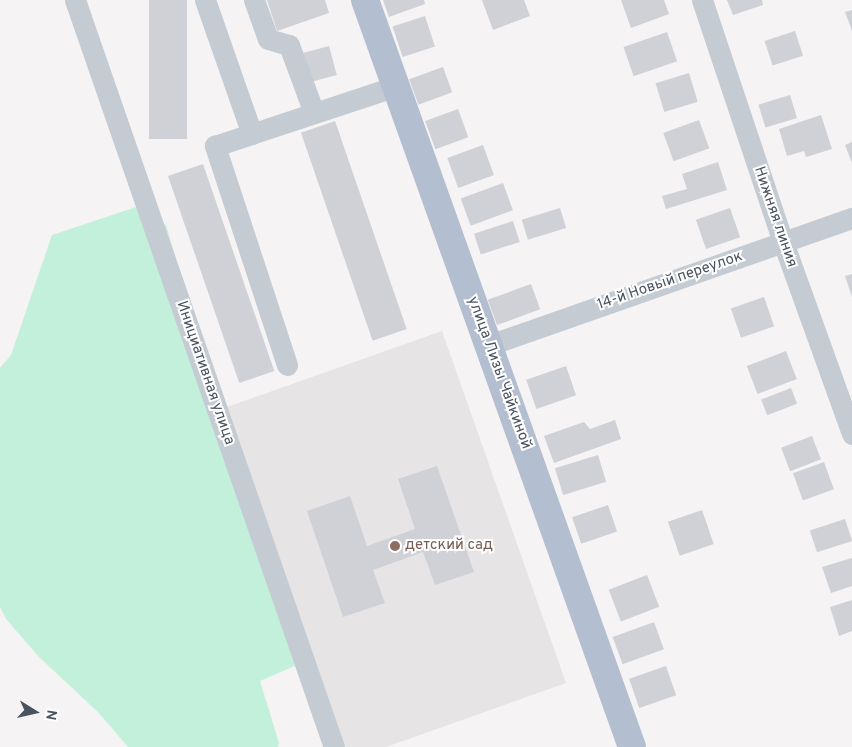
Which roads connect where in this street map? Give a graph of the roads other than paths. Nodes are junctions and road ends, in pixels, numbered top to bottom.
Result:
1 (75, 0) edge
2 (204, 0) edge
3 (254, 0) edge
4 (365, 0) edge
5 (702, 0) edge
6 (396, 86) junction
7 (314, 113) junction
8 (252, 134) junction
9 (852, 218) edge
10 (783, 242) junction
11 (489, 345) junction
12 (287, 365) dead end
13 (852, 434) edge
14 (334, 747) edge
15 (632, 747) edge

1 - 14 street, Инициативная улица
2 - 8 street
3 - 7 street
4 - 6 main road, улица Лизы Чайкиной
5 - 10 street, Нижняя линия
6 - 7 street
6 - 11 main road, улица Лизы Чайкиной
7 - 8 street
8 - 12 street
9 - 10 street, 14-й Новый переулок
10 - 11 street, 14-й Новый переулок
10 - 13 street, Нижняя линия
11 - 15 main road, улица Лизы Чайкиной

